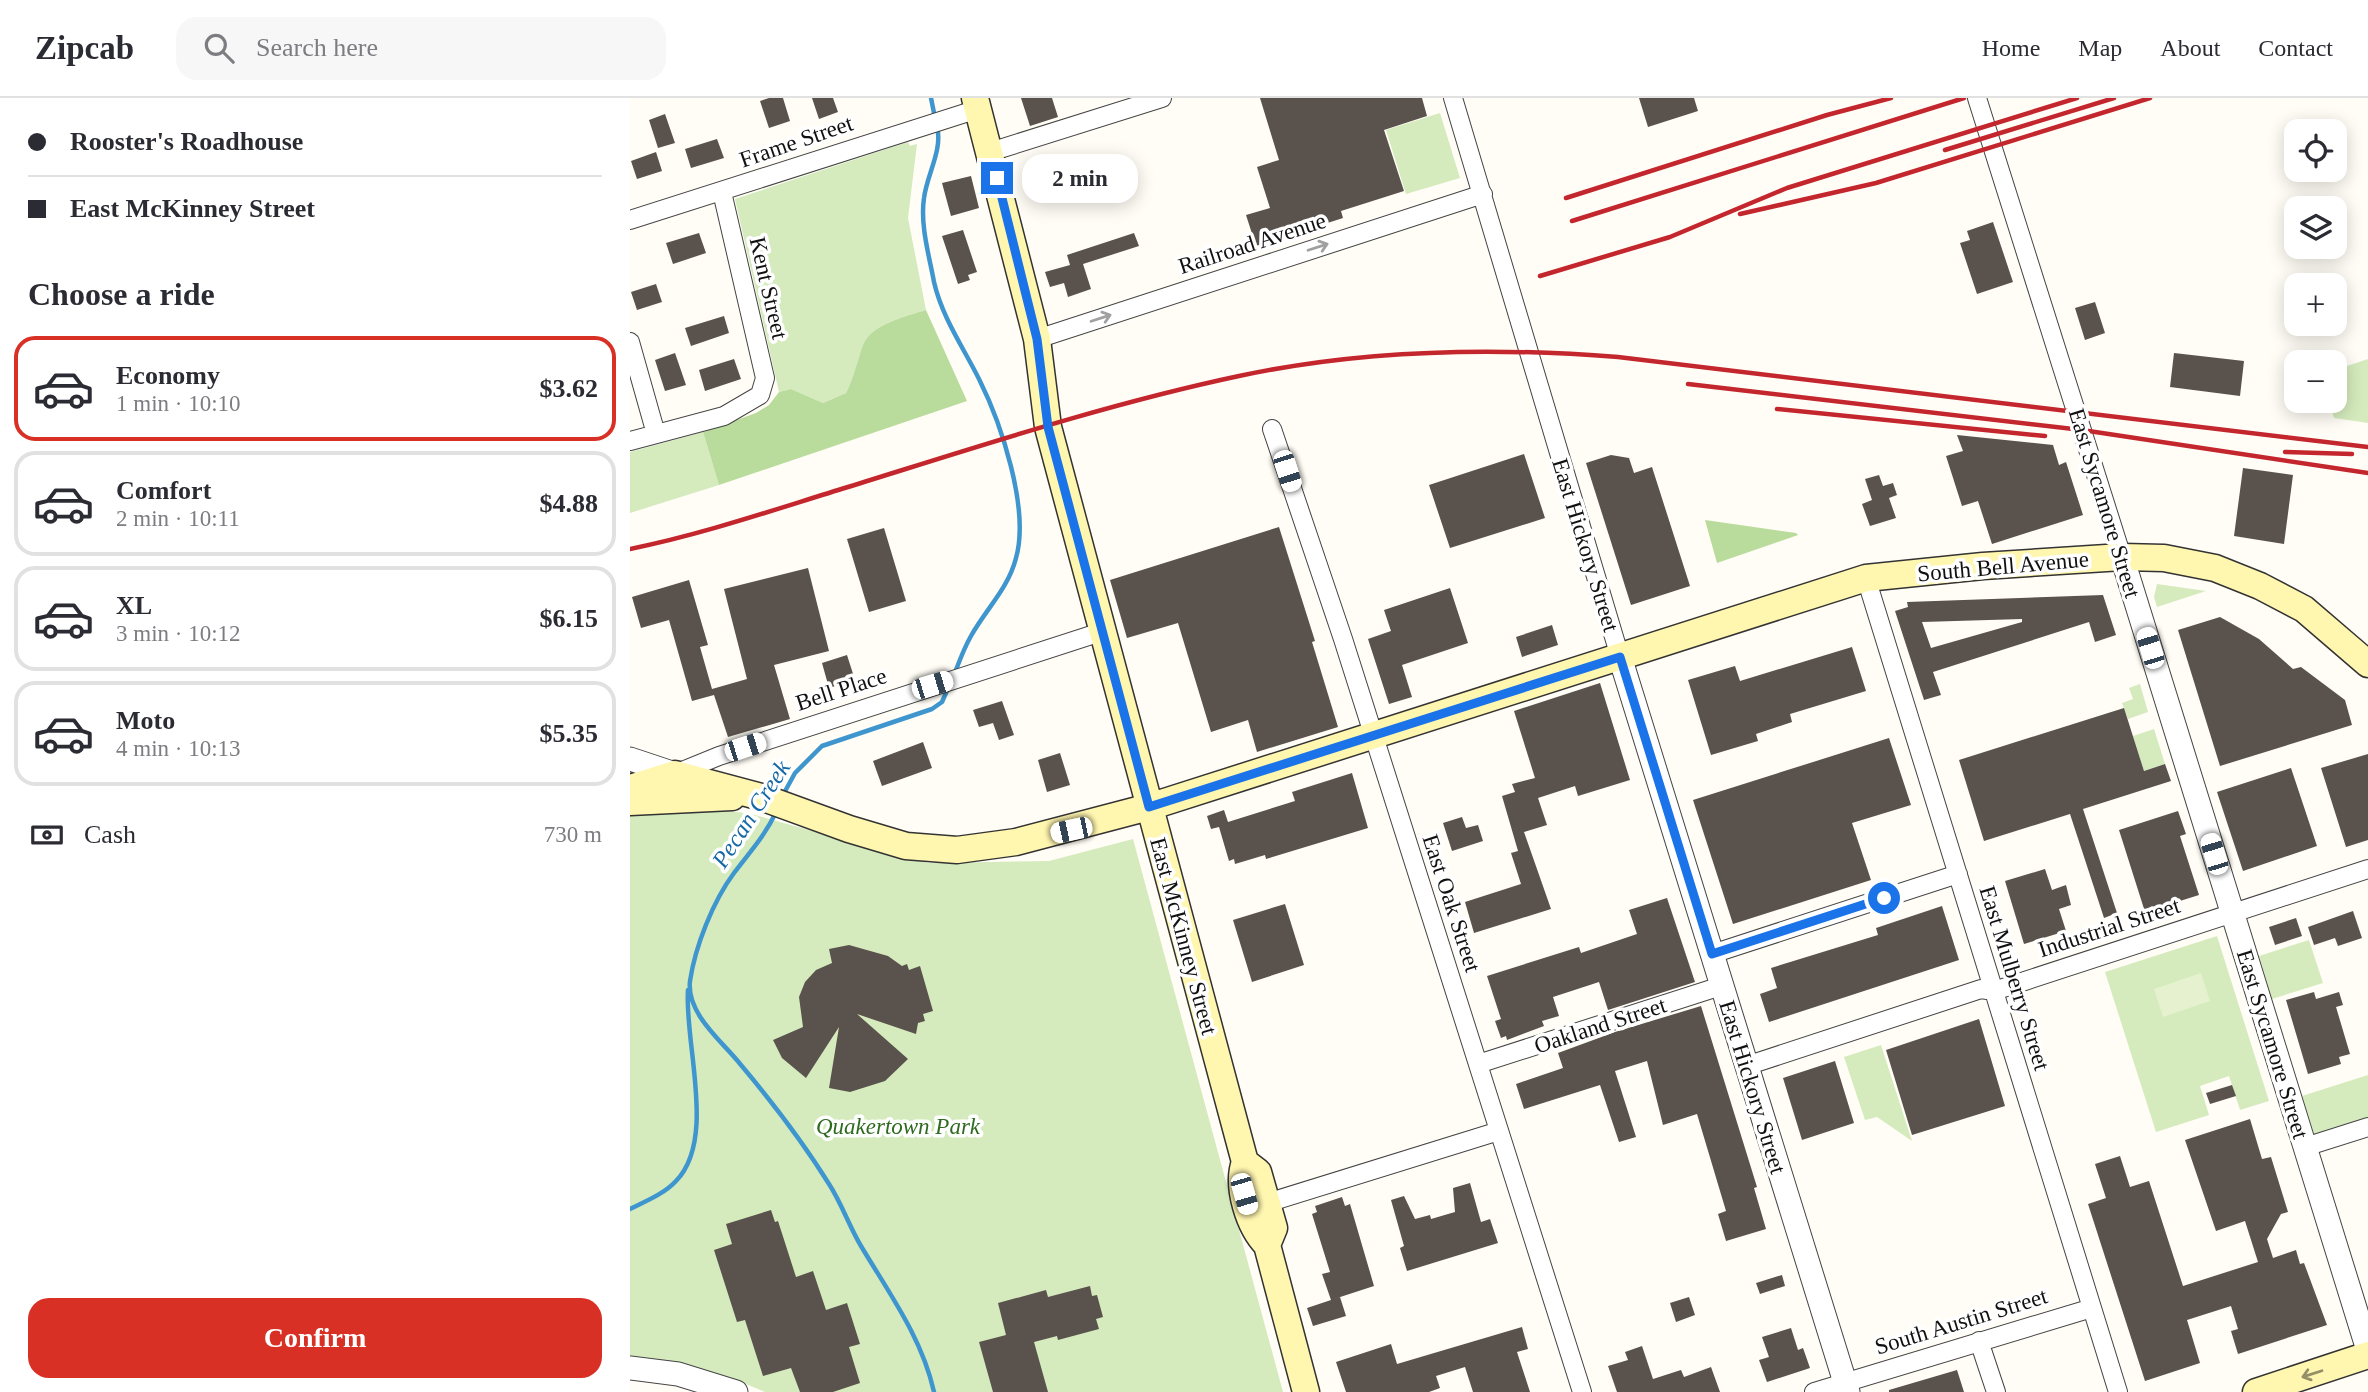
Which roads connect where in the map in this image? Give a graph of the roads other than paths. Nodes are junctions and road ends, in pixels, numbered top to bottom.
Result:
1 (1162, 98) edge
2 (1453, 98) edge
3 (1977, 98) edge
4 (977, 103) edge
5 (990, 152) junction
6 (722, 192) junction
7 (1483, 194) junction
8 (630, 220) edge
9 (1037, 339) junction
10 (630, 342) edge
11 (1272, 429) dead end
12 (656, 434) junction
13 (630, 441) edge
14 (2122, 557) junction
15 (1866, 578) junction
16 (1104, 631) junction
17 (1620, 657) junction
18 (2368, 663) edge
19 (1373, 736) junction
20 (630, 758) edge
21 (675, 774) junction
22 (630, 788) edge
23 (761, 797) junction
24 (630, 802) edge
25 (1149, 807) junction
26 (2368, 869) edge
27 (1958, 874) junction
28 (2232, 913) junction
29 (1712, 954) junction
30 (1721, 986) junction
31 (1994, 991) junction
32 (1478, 1064) junction
33 (1746, 1066) junction
34 (2368, 1127) edge
35 (1499, 1131) junction
36 (2305, 1147) junction
37 (1245, 1162) junction
38 (1267, 1203) junction
39 (1267, 1245) junction
40 (2092, 1308) junction
41 (1979, 1341) junction
42 (2368, 1350) edge
43 (2368, 1355) edge
44 (630, 1368) edge
45 (1846, 1387) edge
46 (736, 1392) edge
47 (1306, 1392) edge
48 (1582, 1392) edge
49 (1814, 1392) edge
50 (1996, 1392) edge
51 (2119, 1392) edge
52 (2256, 1392) edge

1 - 5 street
2 - 7 street, East Hickory Street
3 - 14 street, East Sycamore Street
4 - 5 main road, East McKinney Street
4 - 6 street, Frame Street
5 - 9 main road, East McKinney Street
6 - 8 street, Frame Street
6 - 12 street, Kent Street
9 -> 7 street, Railroad Avenue
7 - 17 street, East Hickory Street
9 - 16 main road, East McKinney Street
10 - 12 street
11 - 19 street, East Oak Street
12 - 13 street
14 - 15 main road, South Bell Avenue
14 - 18 main road, South Bell Avenue
14 - 28 street, East Sycamore Street
15 - 17 main road, South Bell Avenue
15 - 27 street, East Mulberry Street
16 - 21 street, Bell Place
16 - 25 main road, East McKinney Street
17 - 19 main road, South Bell Avenue
17 - 29 street, East Hickory Street
19 - 25 main road, South Bell Avenue
19 - 32 street, East Oak Street
20 - 21 street
21 - 22 main road
21 - 23 main road, South Bell Avenue
23 - 24 main road
23 - 25 main road, South Bell Avenue
25 - 37 main road, East McKinney Street
26 - 28 street, Industrial Street
27 - 29 street
27 - 31 street, East Mulberry Street
28 - 31 street, Industrial Street
28 - 36 street, East Sycamore Street
29 - 30 street, East Hickory Street
30 - 32 street, Oakland Street
30 - 33 street, East Hickory Street
31 - 33 street, Industrial Street
31 - 40 street, East Mulberry Street
32 - 35 street, East Oak Street
33 - 45 street, East Hickory Street
34 - 36 street
35 - 38 street
35 - 48 street, East Oak Street
36 - 42 street, East Sycamore Street
37 - 38 main road, East McKinney Street
37 - 39 main road, East McKinney Street
38 - 39 main road, East McKinney Street
39 - 47 main road, East McKinney Street
40 - 41 street, South Austin Street
40 - 51 street, East Mulberry Street
41 - 45 street, South Austin Street
41 - 50 street
43 -> 52 main road
44 - 46 street
45 - 49 street, South Austin Street

